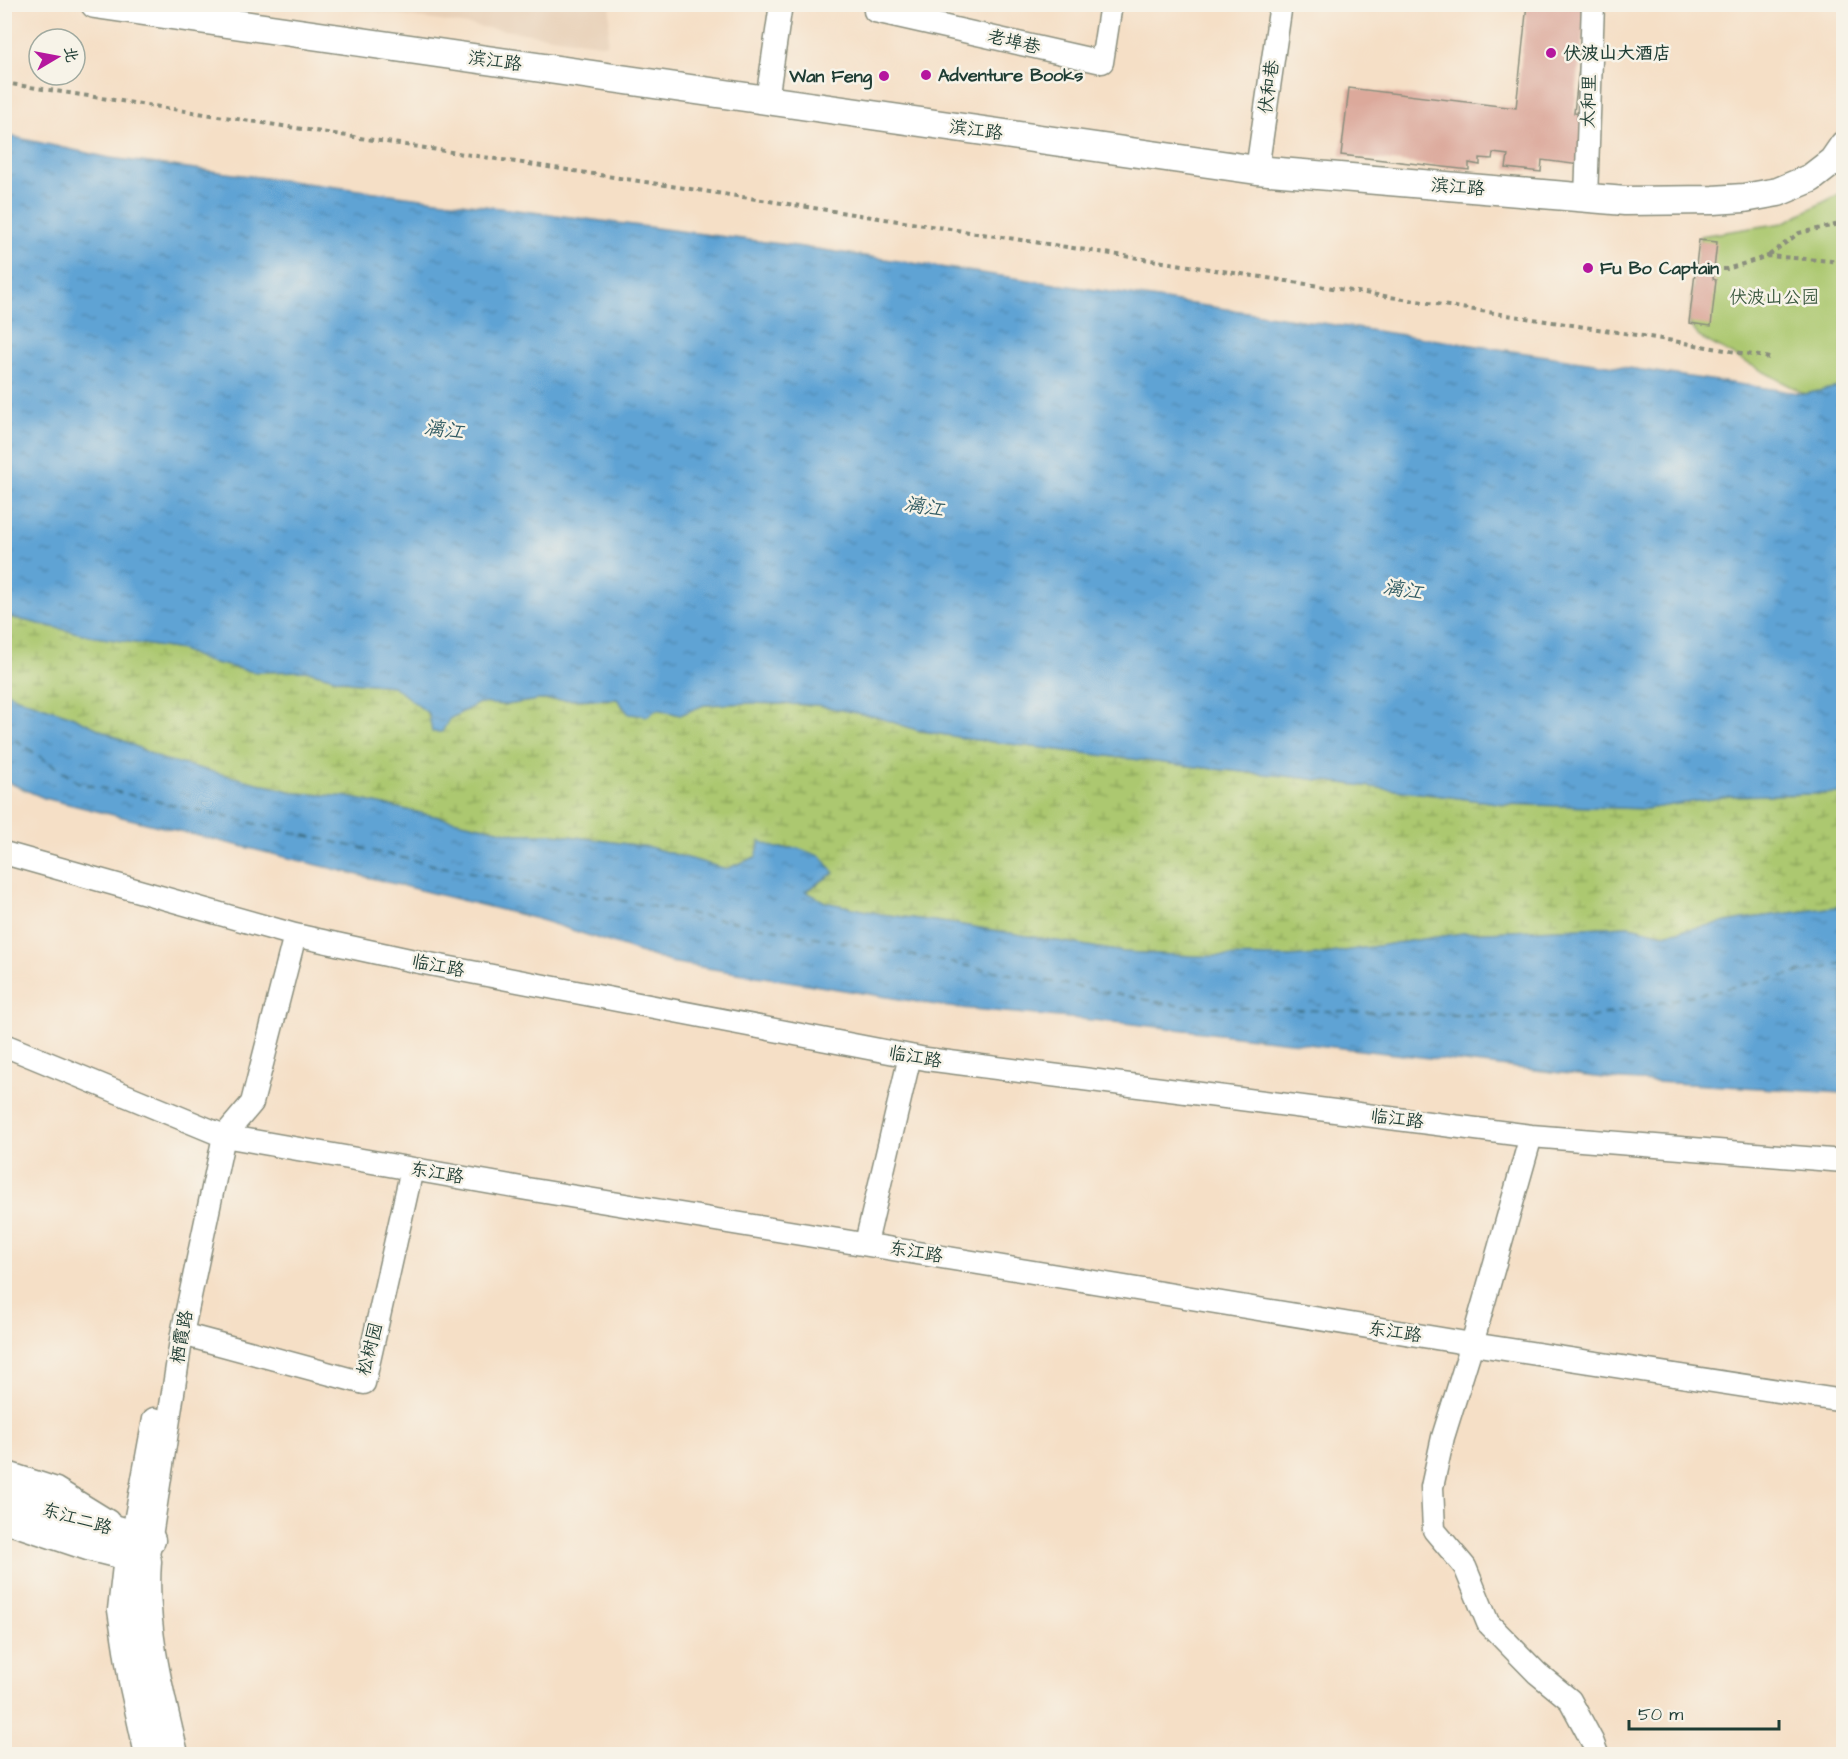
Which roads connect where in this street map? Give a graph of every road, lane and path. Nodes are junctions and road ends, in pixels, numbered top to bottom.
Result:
1 (95, 4) edge
2 (781, 4) edge
3 (876, 4) edge
4 (1111, 4) edge
5 (1281, 4) edge
6 (1593, 4) edge
7 (4, 83) edge
8 (767, 100) junction
9 (1844, 145) edge
10 (1257, 170) junction
11 (1586, 198) junction
12 (1844, 223) edge
13 (1768, 256) junction
14 (1844, 262) edge
15 (1714, 269) dead end
16 (1770, 358) dead end
17 (4, 853) edge
18 (295, 935) junction
19 (4, 1045) edge
20 (910, 1056) junction
21 (217, 1132) junction
22 (1531, 1136) junction
23 (1844, 1161) edge
24 (412, 1169) junction
25 (866, 1244) junction
26 (182, 1334) junction
27 (1472, 1344) junction
28 (1844, 1401) edge
29 (4, 1472) edge
30 (4, 1497) edge
31 (4, 1518) edge
32 (140, 1549) junction
33 (149, 1755) edge
34 (174, 1755) edge
35 (1597, 1755) edge

1 - 8 main road, 滨江路
2 - 8 street
3 - 4 street, 老埠巷
5 - 10 street, 伏和巷
6 - 11 street, 太和里
7 - 16 path
8 - 10 main road, 滨江路
9 - 11 main road, 滨江路
10 - 11 main road, 滨江路
12 - 13 path
13 - 14 path
13 - 15 path
17 - 18 street, 临江路
18 - 20 street, 临江路
18 - 21 street, 栖霞路
19 - 21 street, 东江路
20 - 22 street, 临江路
20 - 25 street
21 - 24 street, 东江路
21 - 26 street, 栖霞路
21 - 32 street, 栖霞路
22 - 23 street, 临江路
22 - 27 street
24 - 25 street, 东江路
24 - 26 street, 松树园
25 - 27 street, 东江路
26 - 32 street, 栖霞路
27 - 28 street, 东江路
27 - 35 street
29 - 32 street
30 - 32 main road, 东江二路
31 - 32 main road, 东江二路
32 - 33 main road, 栖霞路
32 - 34 main road, 栖霞路

